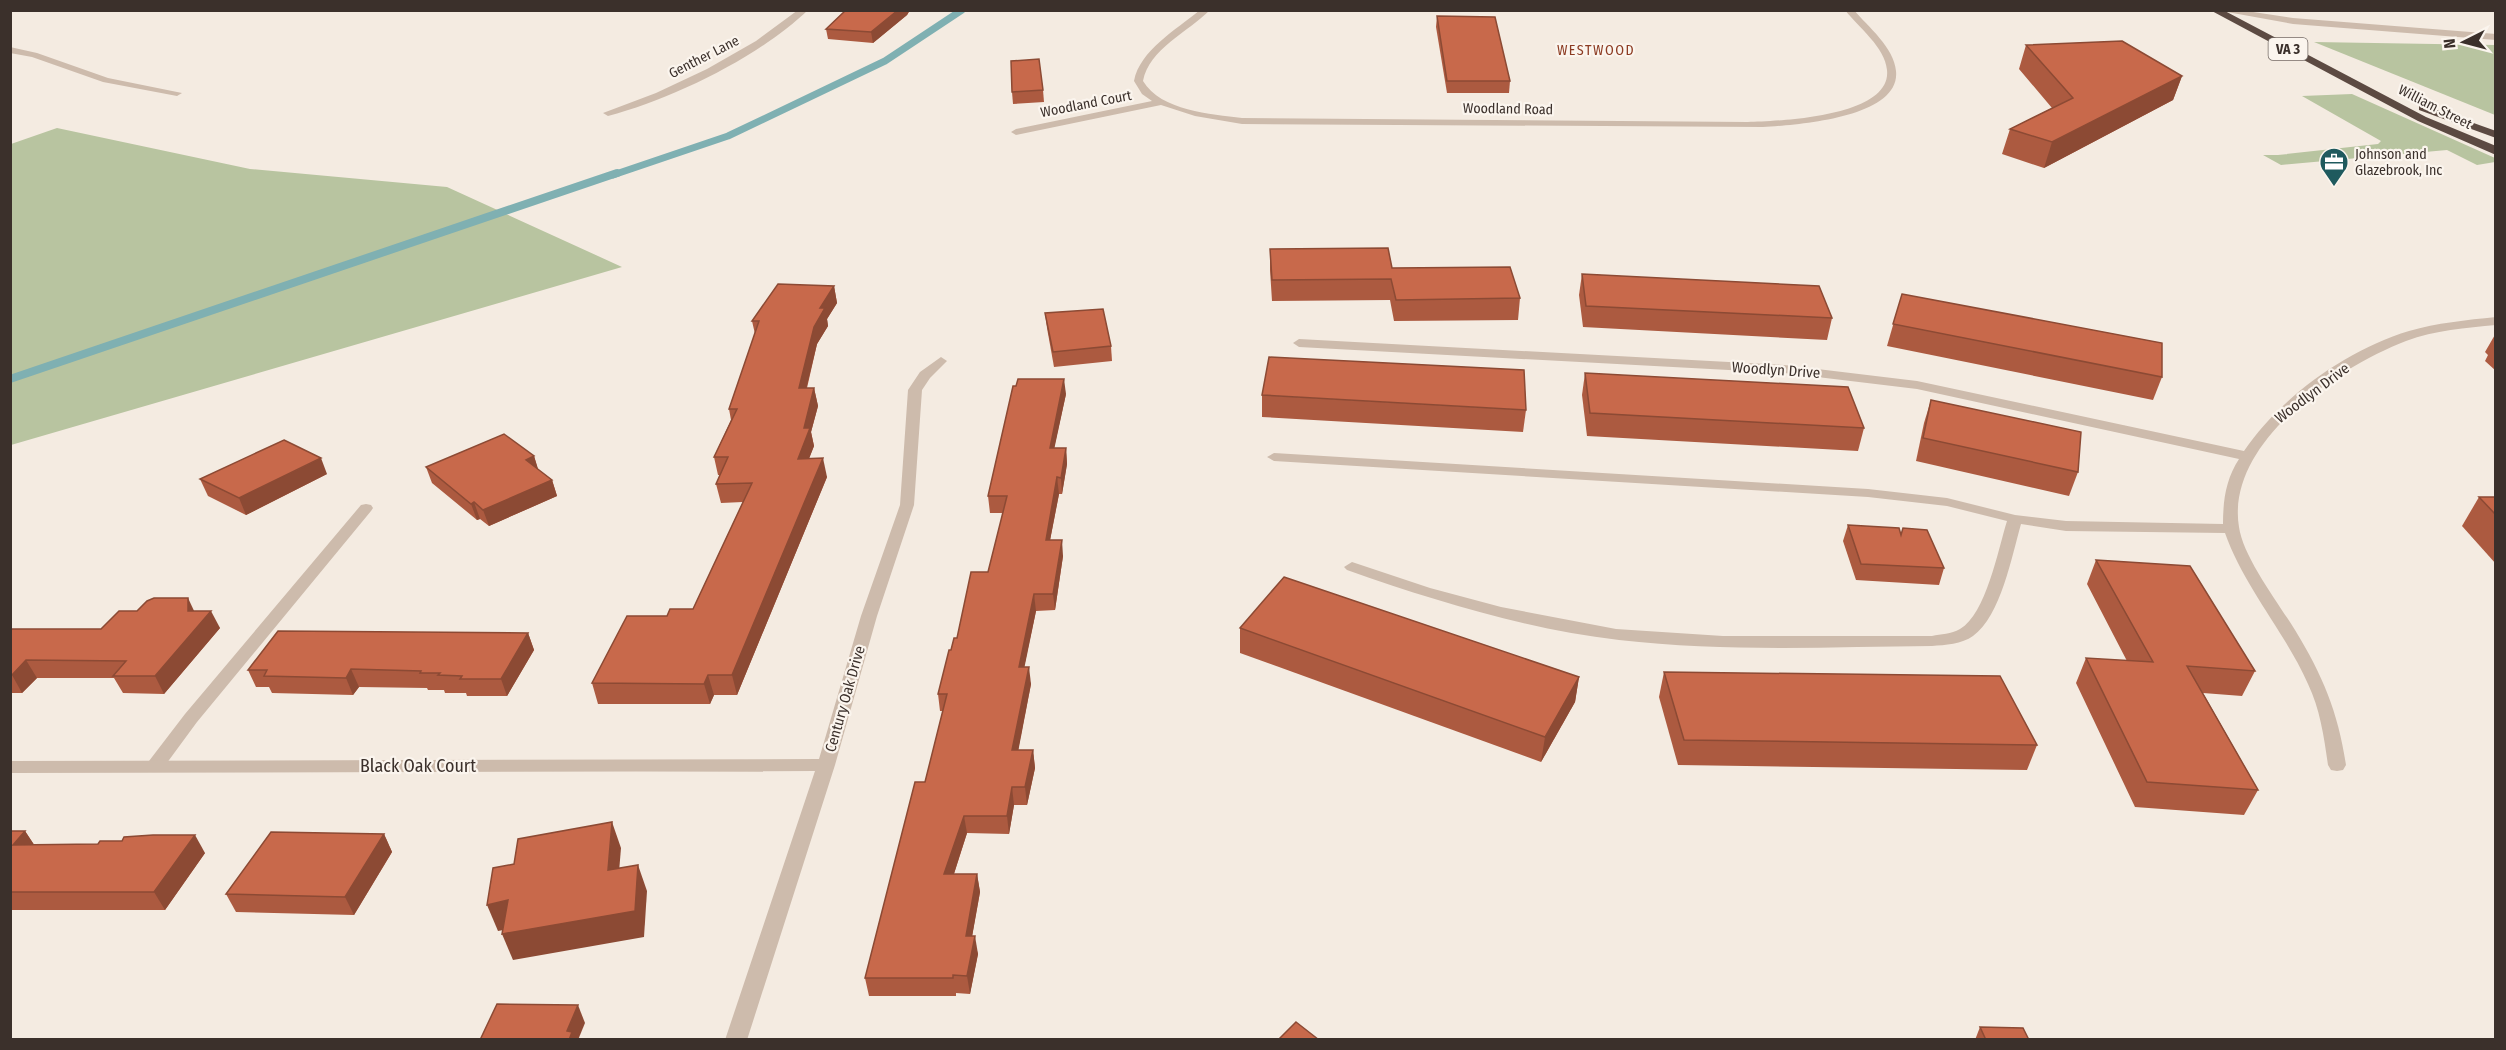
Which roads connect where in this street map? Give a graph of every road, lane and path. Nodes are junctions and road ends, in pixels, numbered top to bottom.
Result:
1 (804, 10) edge
2 (1206, 10) edge
3 (1849, 10) edge
4 (2217, 10) edge
5 (2496, 37) edge
6 (10, 50) edge
7 (2362, 86) junction
8 (177, 93) dead end
9 (1162, 102) junction
10 (608, 113) dead end
11 (1016, 132) dead end
12 (2496, 135) edge
13 (2496, 151) edge
14 (2496, 321) edge
15 (1299, 343) dead end
16 (941, 361) dead end
17 (2246, 456) junction
18 (1274, 457) dead end
19 (366, 508) dead end
20 (2014, 519) junction
21 (2231, 529) junction
22 (1352, 567) dead end
23 (826, 765) junction
24 (2337, 765) dead end
25 (155, 766) junction
26 (10, 767) edge
27 (736, 1040) edge

1 - 10 street, Genther Lane
2 - 9 street, Woodland Road
3 - 9 street, Woodland Road
4 - 5 street
4 - 7 highway, William Street / VA 3
6 - 8 street
7 - 12 highway, William Street / VA 3
7 - 13 highway, William Street / VA 3
9 - 11 street, Woodland Court
14 - 17 street, Woodlyn Drive
15 - 17 street, Woodlyn Drive
16 - 23 street, Century Oak Drive
17 - 21 street, Woodlyn Drive
18 - 20 street
19 - 25 street
20 - 21 street
20 - 22 street
21 - 24 street, Woodlyn Drive
23 - 25 street, Black Oak Court
23 - 27 street, Century Oak Drive
25 - 26 street, Black Oak Court

